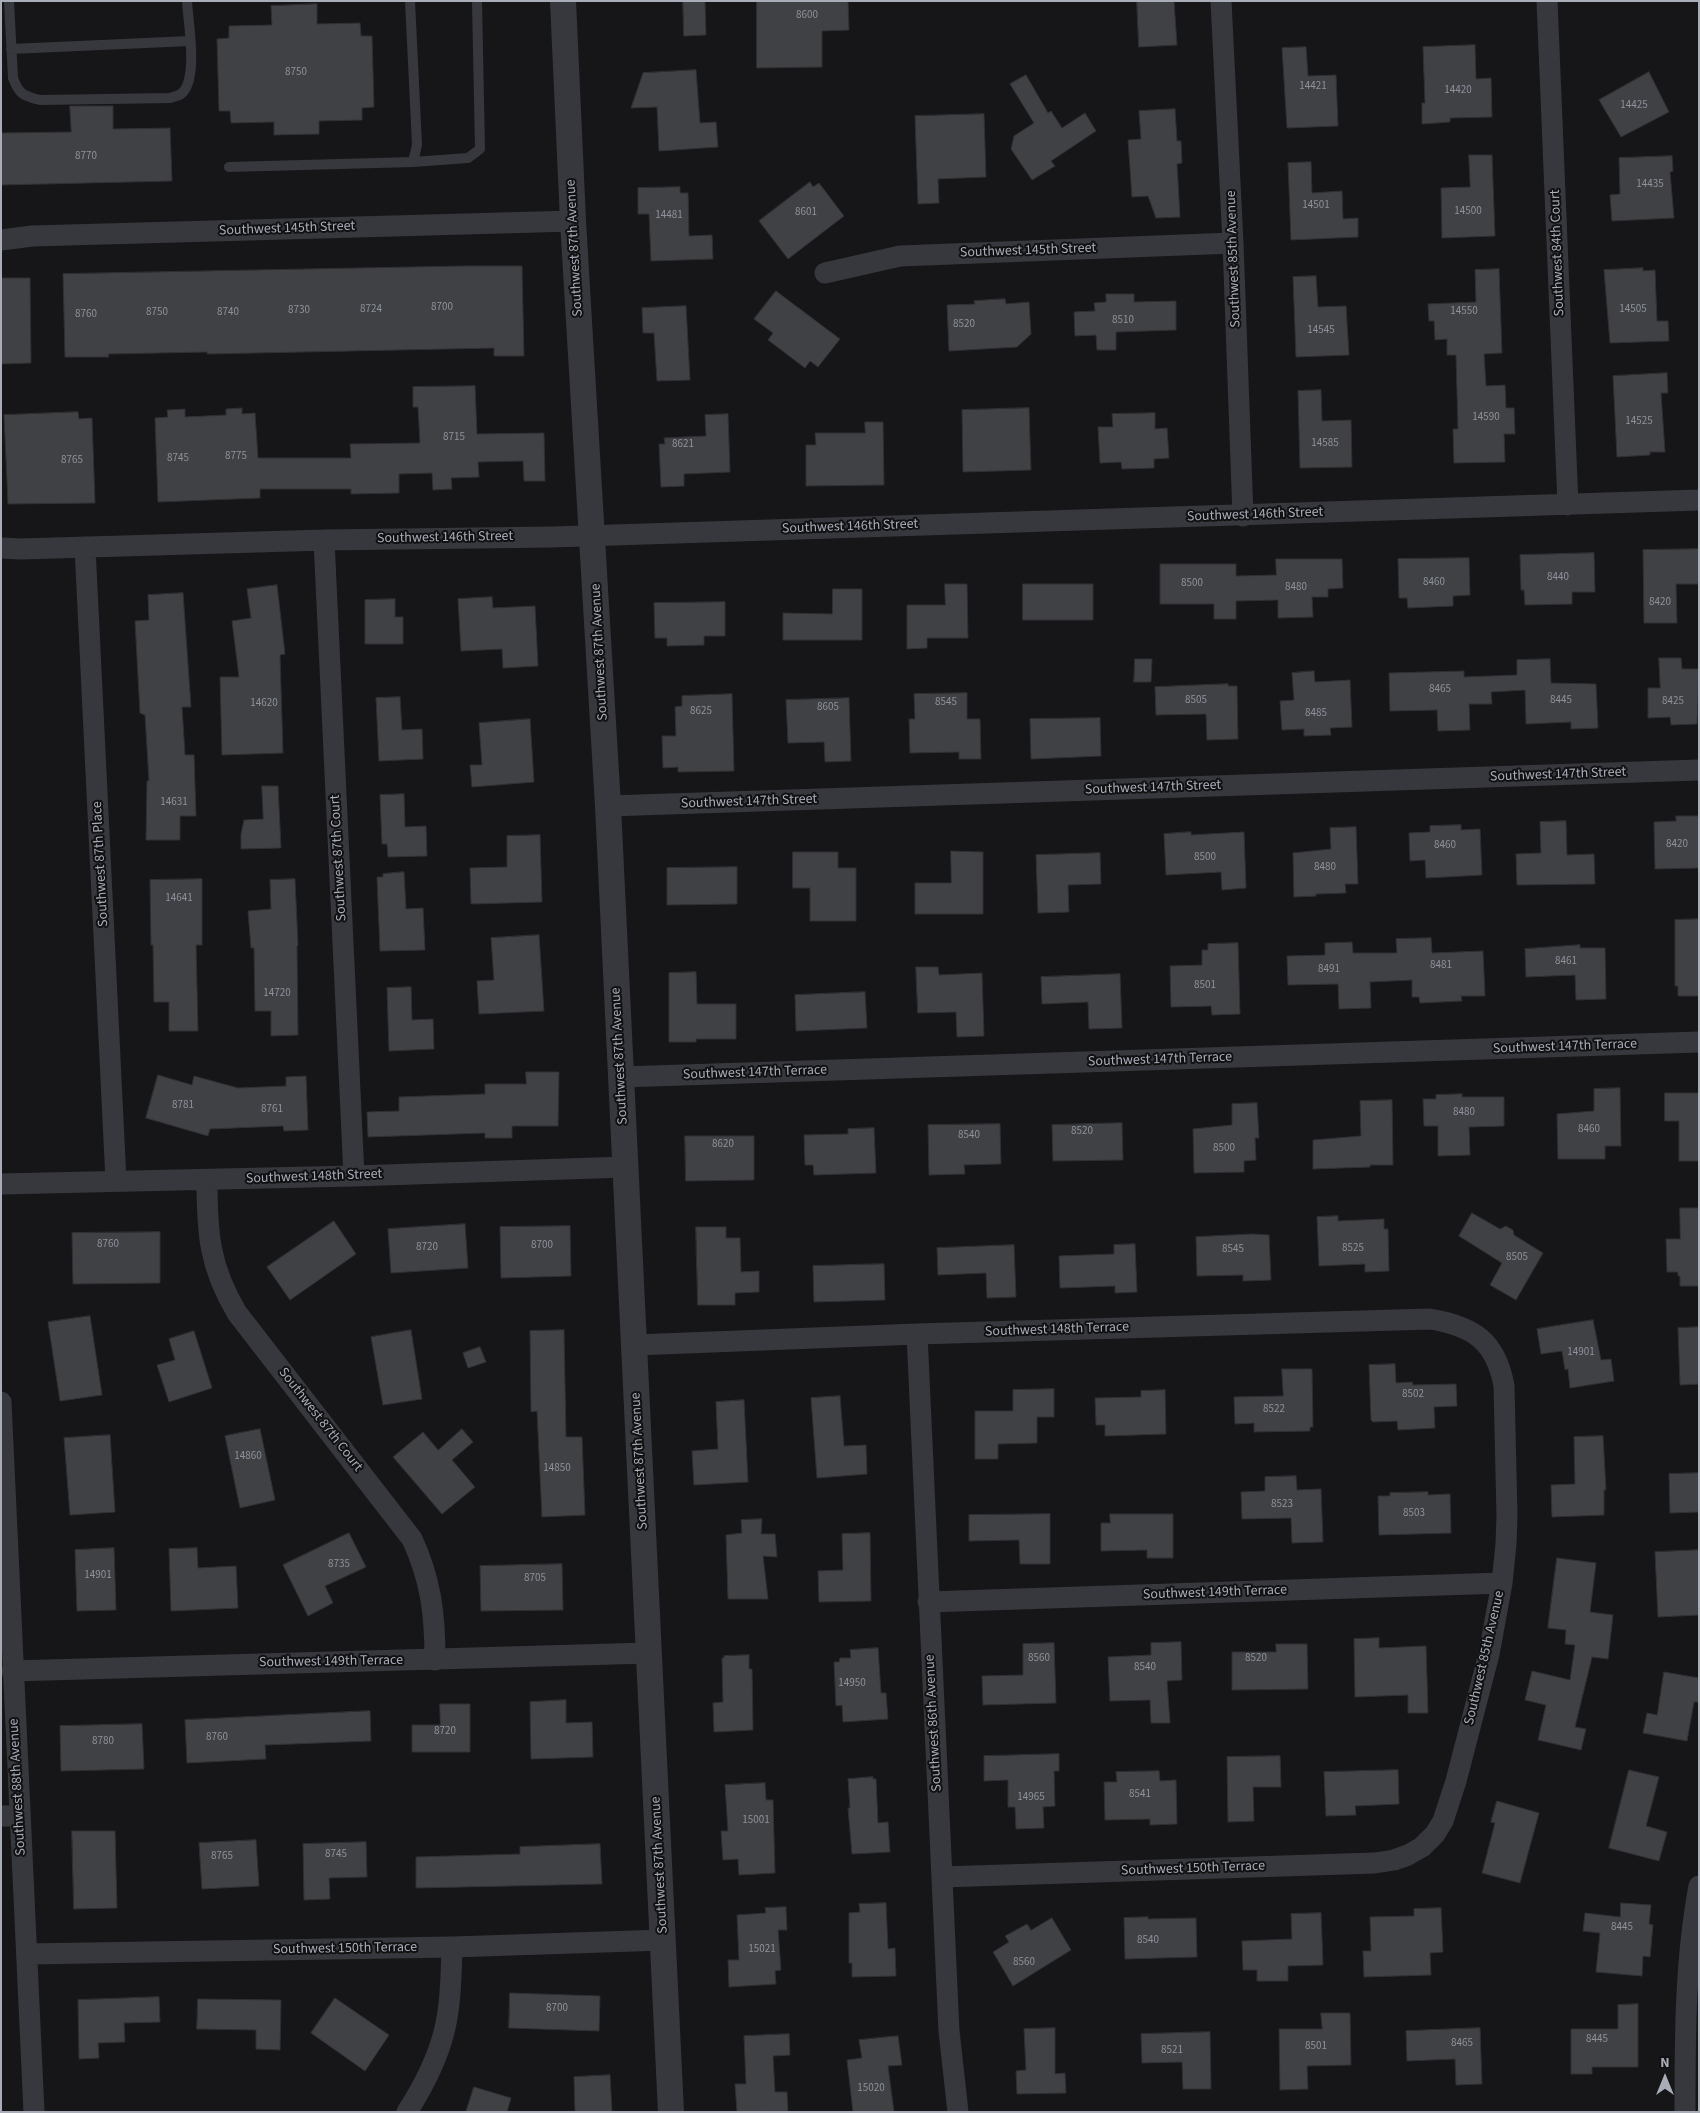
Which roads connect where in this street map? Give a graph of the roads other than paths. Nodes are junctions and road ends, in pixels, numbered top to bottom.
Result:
1 (9, 1) edge
2 (187, 1) edge
3 (410, 1) edge
4 (477, 1) edge
5 (563, 1) edge
6 (1221, 1) edge
7 (1547, 1) edge
8 (190, 41) junction
9 (11, 49) junction
10 (413, 162) junction
11 (229, 166) dead end
12 (573, 221) junction
13 (1, 240) edge
14 (1234, 243) junction
15 (825, 273) dead end
16 (1699, 500) edge
17 (1568, 505) junction
18 (1244, 516) junction
19 (593, 535) junction
20 (324, 540) junction
21 (85, 547) junction
22 (1, 548) edge
23 (1699, 770) edge
24 (608, 806) junction
25 (1699, 1042) edge
26 (621, 1077) junction
27 (626, 1168) junction
28 (354, 1176) junction
29 (207, 1180) junction
30 (116, 1181) junction
31 (1, 1184) edge
32 (916, 1334) junction
33 (1477, 1334) joint
34 (635, 1345) junction
35 (1, 1402) edge
36 (4, 1531) edge
37 (1502, 1583) junction
38 (928, 1602) junction
39 (649, 1653) junction
40 (435, 1660) junction
41 (12, 1671) junction
42 (11, 1816) edge
43 (1435, 1834) joint
44 (942, 1877) junction
45 (1699, 1886) edge
46 (664, 1940) junction
47 (452, 1947) junction
48 (27, 1954) junction
49 (34, 2112) edge
50 (407, 2112) edge
51 (671, 2112) edge
52 (958, 2112) edge
53 (1685, 2112) edge

1 - 9 lane
2 - 8 lane
3 - 10 lane
4 - 10 lane
5 - 12 street, Southwest 87th Avenue
6 - 14 street, Southwest 85th Avenue
7 - 17 street, Southwest 84th Court
8 - 9 lane
8 - 9 lane
10 - 11 lane
12 - 13 street, Southwest 145th Street
12 - 19 street, Southwest 87th Avenue
14 - 15 street, Southwest 145th Street
14 - 18 street, Southwest 85th Avenue
16 - 17 street, Southwest 146th Street
17 - 18 street, Southwest 146th Street
18 - 19 street, Southwest 146th Street
19 - 20 street, Southwest 146th Street
19 - 24 street, Southwest 87th Avenue
20 - 21 street, Southwest 146th Street
20 - 28 street, Southwest 87th Court
21 - 22 street, Southwest 146th Street
21 - 30 street, Southwest 87th Place
23 - 24 street, Southwest 147th Street
24 - 26 street, Southwest 87th Avenue
25 - 26 street, Southwest 147th Terrace
26 - 27 street, Southwest 87th Avenue
27 - 28 street, Southwest 148th Street
27 - 34 street, Southwest 87th Avenue
28 - 29 street, Southwest 148th Street
29 - 30 street, Southwest 148th Street
29 - 40 street, Southwest 87th Court
30 - 31 street, Southwest 148th Street
32 - 33 street, Southwest 148th Terrace
32 - 34 street, Southwest 148th Terrace
32 - 38 street, Southwest 86th Avenue
33 - 37 street, Southwest 85th Avenue
34 - 39 street, Southwest 87th Avenue
35 - 36 street, Southwest 88th Avenue
36 - 41 street, Southwest 88th Avenue
37 - 38 street, Southwest 149th Terrace
37 - 43 street, Southwest 85th Avenue
38 - 44 street, Southwest 86th Avenue
39 - 40 street, Southwest 149th Terrace
39 - 46 street, Southwest 87th Avenue
40 - 41 street, Southwest 149th Terrace
41 - 42 street, Southwest 88th Avenue
42 - 48 street, Southwest 88th Avenue
43 - 44 street, Southwest 150th Terrace
44 - 52 street, Southwest 86th Avenue
45 - 53 street
46 - 47 street, Southwest 150th Terrace
46 - 51 street, Southwest 87th Avenue
47 - 48 street, Southwest 150th Terrace
47 - 50 street
48 - 49 street, Southwest 88th Avenue

